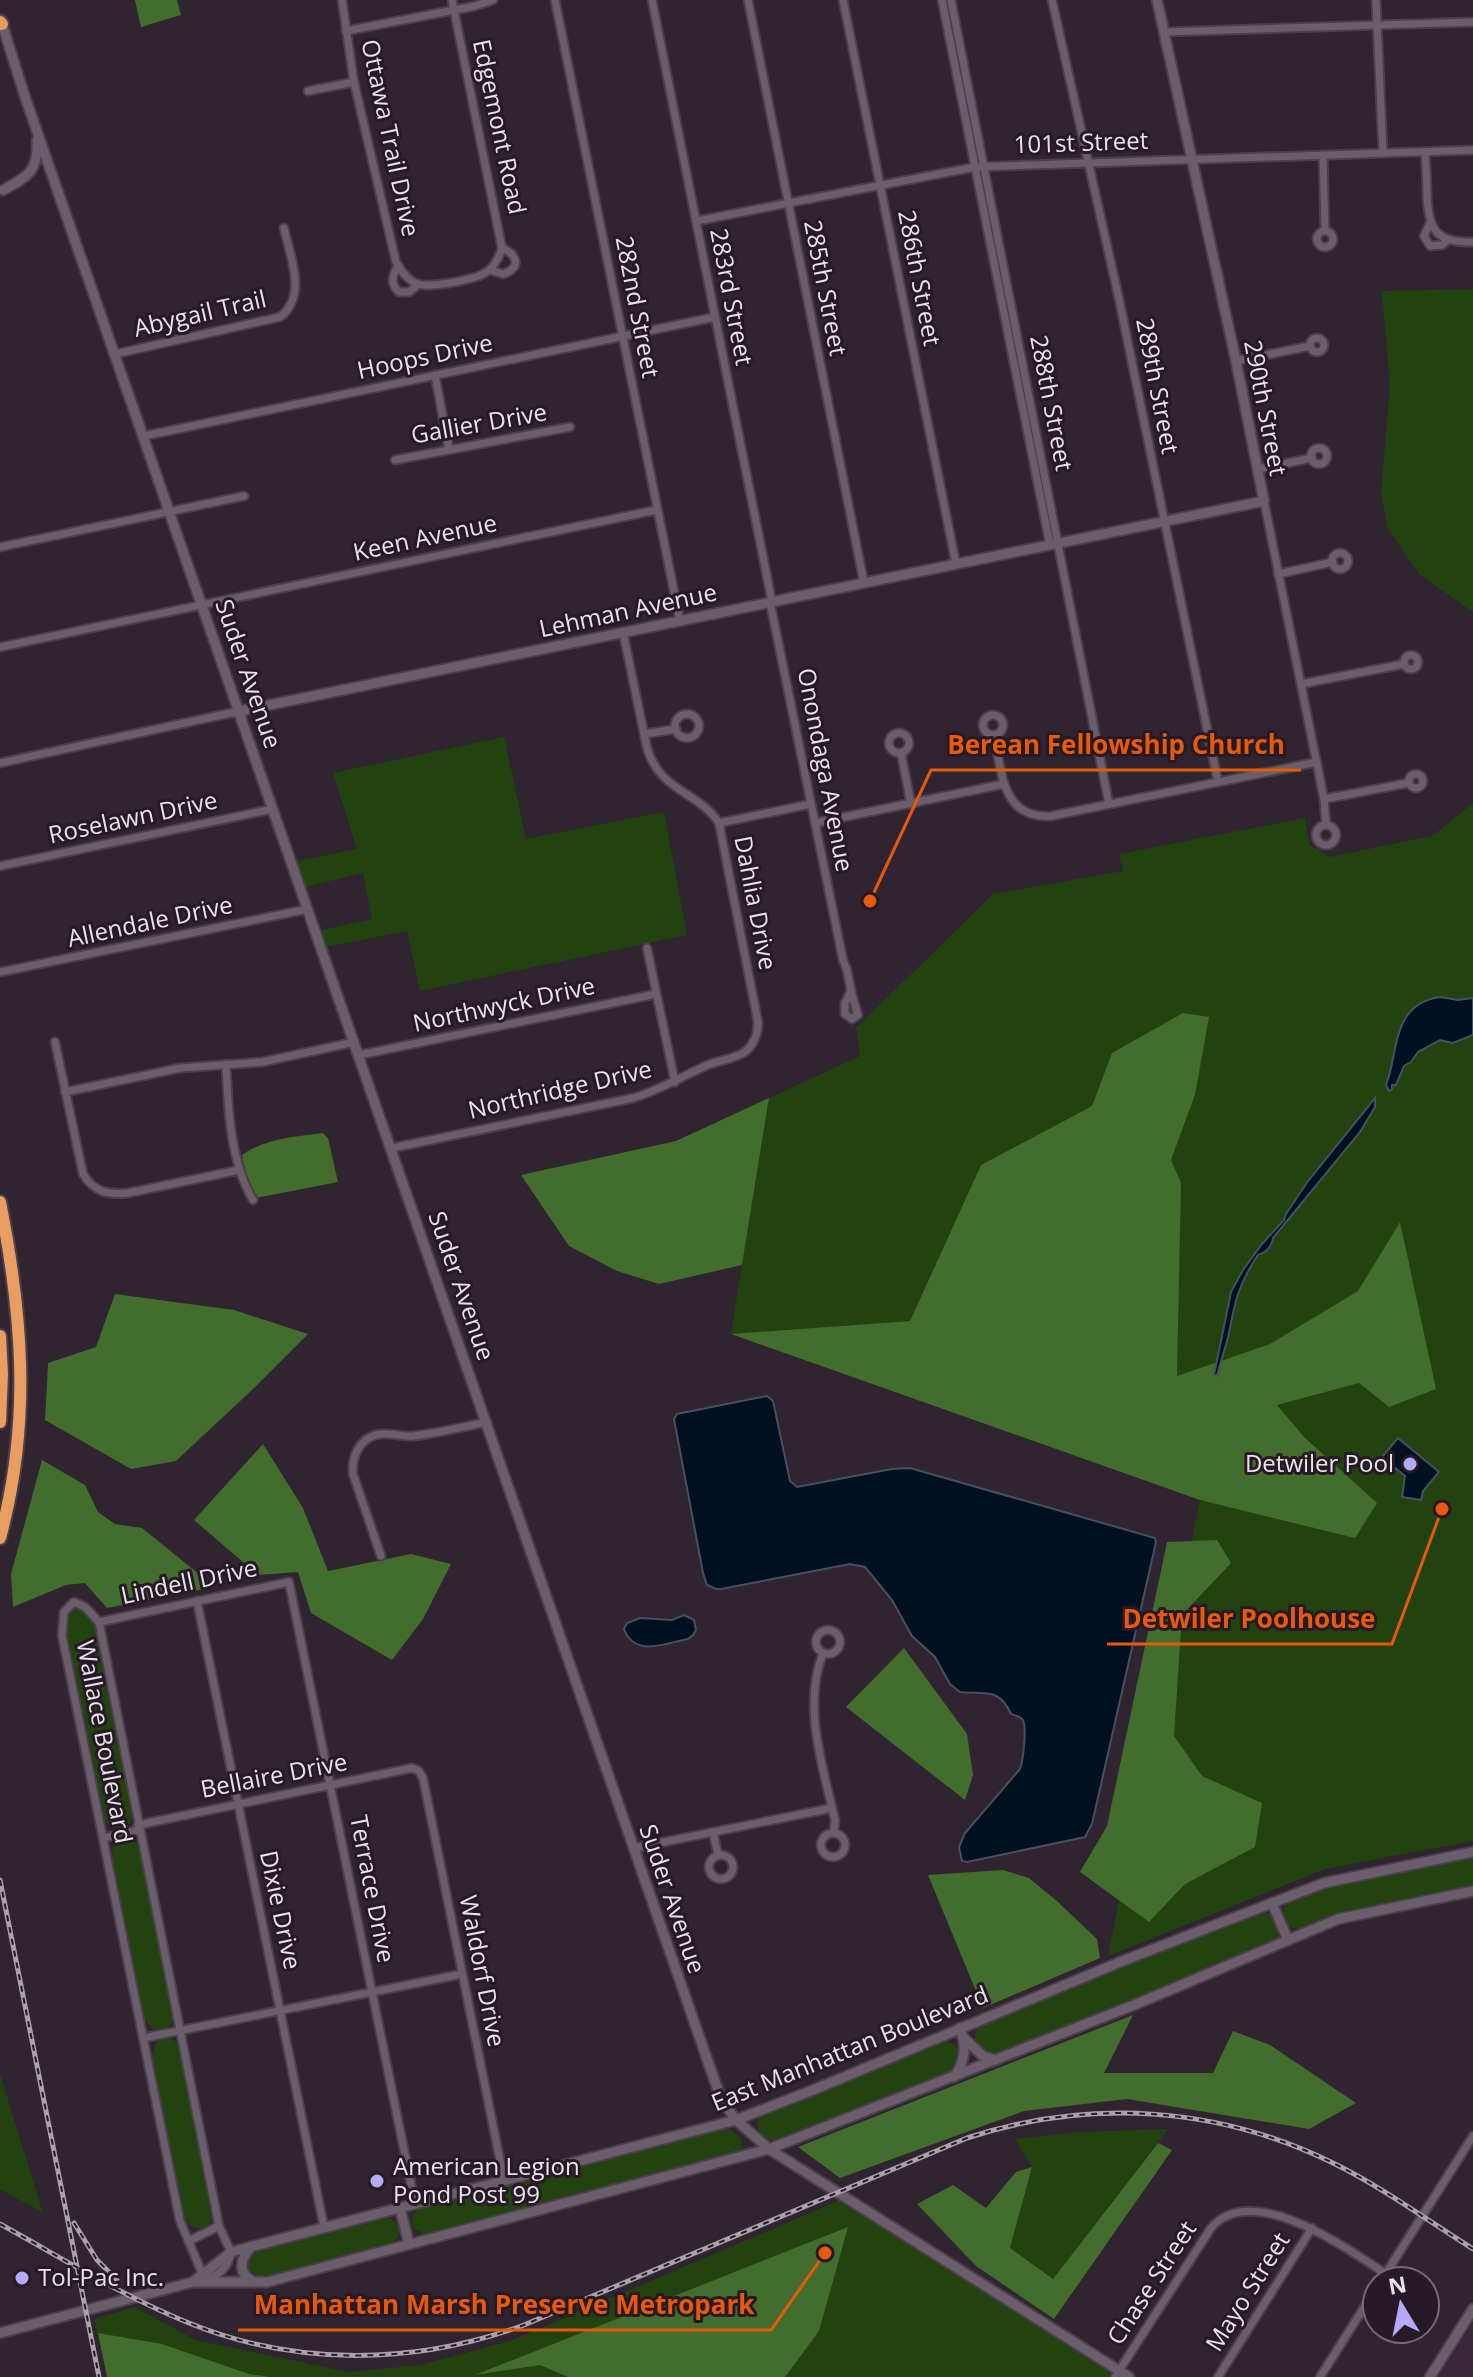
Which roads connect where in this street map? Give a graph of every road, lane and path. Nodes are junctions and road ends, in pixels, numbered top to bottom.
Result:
1 (342, 0) edge
2 (452, 0) edge
3 (493, 0) edge
4 (555, 0) edge
5 (652, 0) edge
6 (748, 0) edge
7 (843, 0) edge
8 (942, 0) edge
9 (951, 0) edge
10 (1052, 0) edge
11 (1157, 0) edge
12 (1376, 0) edge
13 (454, 10) junction
14 (953, 10) junction
15 (944, 12) junction
16 (1, 21) edge
17 (1473, 22) edge
18 (1377, 25) junction
19 (346, 31) junction
20 (1164, 32) junction
21 (354, 82) junction
22 (968, 86) junction
23 (959, 88) junction
24 (308, 91) dead end
25 (37, 128) junction
26 (1473, 150) edge
27 (1425, 152) junction
28 (1383, 153) junction
29 (1323, 155) junction
30 (1192, 159) junction
31 (1088, 163) junction
32 (979, 166) junction
33 (881, 185) junction
34 (3, 190) dead end
35 (788, 204) junction
36 (696, 221) junction
37 (1430, 223) junction
38 (284, 228) dead end
39 (1325, 230) dead end
40 (1448, 240) junction
41 (1473, 242) edge
42 (502, 248) junction
43 (398, 266) junction
44 (490, 270) junction
45 (419, 284) junction
46 (715, 317) junction
47 (622, 337) junction
48 (1310, 346) dead end
49 (115, 354) junction
50 (1236, 361) junction
51 (435, 375) junction
52 (570, 427) dead end
53 (144, 436) junction
54 (449, 449) junction
55 (1312, 458) dead end
56 (395, 460) dead end
57 (1258, 469) junction
58 (244, 496) dead end
59 (1264, 501) junction
60 (656, 510) junction
61 (170, 511) junction
62 (1164, 521) junction
63 (1054, 544) junction
64 (0, 547) edge
65 (1333, 562) dead end
66 (956, 564) junction
67 (1278, 574) junction
68 (864, 583) junction
69 (771, 602) junction
70 (202, 604) junction
71 (680, 621) junction
72 (623, 632) junction
73 (0, 647) edge
74 (1404, 664) dead end
75 (1301, 684) junction
76 (240, 711) junction
77 (676, 729) dead end
78 (644, 734) junction
79 (994, 735) dead end
80 (901, 753) dead end
81 (1317, 762) junction
82 (0, 763) edge
83 (1218, 782) junction
84 (1408, 783) dead end
85 (1004, 784) junction
86 (1324, 799) junction
87 (811, 804) junction
88 (911, 804) junction
89 (1109, 804) junction
90 (273, 809) junction
91 (719, 823) junction
92 (815, 823) junction
93 (1326, 824) dead end
94 (0, 866) edge
95 (308, 909) junction
96 (647, 948) dead end
97 (0, 972) edge
98 (851, 991) dead end
99 (656, 994) junction
100 (758, 1022) joint
101 (55, 1042) dead end
102 (355, 1042) junction
103 (359, 1055) junction
104 (226, 1064) junction
105 (675, 1082) junction
106 (65, 1092) junction
107 (392, 1148) junction
108 (239, 1170) junction
109 (253, 1200) dead end
110 (0, 1202) edge
111 (0, 1336) edge
112 (0, 1422) edge
113 (487, 1422) junction
114 (0, 1538) edge
115 (381, 1556) dead end
116 (289, 1582) joint
117 (197, 1601) junction
118 (99, 1622) junction
119 (823, 1653) dead end
120 (419, 1771) joint
121 (331, 1786) junction
122 (238, 1804) junction
123 (832, 1808) junction
124 (138, 1828) junction
125 (713, 1832) junction
126 (834, 1833) dead end
127 (103, 1838) junction
128 (634, 1848) junction
129 (1473, 1852) edge
130 (718, 1855) dead end
131 (1473, 1891) edge
132 (1272, 1903) junction
133 (1288, 1940) junction
134 (462, 1974) junction
135 (372, 1992) junction
136 (280, 2010) junction
137 (179, 2031) junction
138 (962, 2033) junction
139 (143, 2038) junction
140 (996, 2060) junction
141 (953, 2078) junction
142 (736, 2120) junction
143 (1473, 2136) edge
144 (769, 2149) junction
145 (504, 2180) junction
146 (415, 2204) junction
147 (400, 2208) junction
148 (219, 2226) junction
149 (324, 2227) junction
150 (1312, 2228) junction
151 (189, 2241) junction
152 (409, 2244) junction
153 (251, 2247) junction
154 (231, 2252) junction
155 (1366, 2265) edge
156 (1391, 2265) edge
157 (199, 2279) junction
158 (254, 2282) junction
159 (1473, 2309) edge
160 (1361, 2312) edge
161 (0, 2333) edge
162 (1117, 2374) edge
163 (1129, 2377) edge
164 (1218, 2377) edge
165 (1320, 2377) edge
166 (1430, 2377) edge

1 - 19 street, Ottawa Trail Drive
2 - 13 street, Edgemont Road
3 - 13 street
4 - 47 street, 282nd Street
5 - 36 street, 283rd Street
6 - 35 street, 285th Street
7 - 33 street, 286th Street
8 - 15 street, 288th Street
9 - 14 street, 288th Street
10 - 31 street, 289th Street
11 - 20 street, 290th Street
12 - 18 street
13 - 19 street
13 - 42 street, Edgemont Road
14 - 15 street
14 - 22 street, 288th Street
15 - 23 street, 288th Street
16 - 25 street, Suder Avenue
17 - 18 street
18 - 20 street
18 - 28 street
19 - 21 street, Ottawa Trail Drive
20 - 30 street, 290th Street
21 - 24 street
21 - 43 street, Ottawa Trail Drive
22 - 23 street
22 - 32 street, 288th Street
23 - 32 street, 288th Street
25 - 34 street
25 - 49 street, Suder Avenue
26 - 27 street, 101st Street
27 - 28 street, 101st Street
27 - 37 street
28 - 29 street, 101st Street
29 - 30 street, 101st Street
29 - 39 street
30 - 31 street, 101st Street
30 - 50 street, 290th Street
31 - 32 street, 101st Street
31 - 62 street, 289th Street
32 - 33 street, 101st Street
32 - 63 street, 288th Street
33 - 35 street, 101st Street
33 - 66 street, 286th Street
35 - 36 street, 101st Street
35 - 68 street, 285th Street
36 - 46 street, 283rd Street
37 - 40 street
37 - 40 street
38 - 49 street, Abygail Trail
40 - 41 street
42 - 44 street, Edgemont Road
42 - 44 street
43 - 45 street, Ottawa Trail Drive
43 - 45 street
44 - 45 street
46 - 47 street, Hoops Drive
46 - 69 street, 283rd Street
47 - 51 street, Hoops Drive
47 - 60 street, 282nd Street
48 - 50 street
49 - 53 street, Suder Avenue
50 - 57 street, 290th Street
51 - 53 street, Hoops Drive
51 - 54 street
52 - 54 street, Gallier Drive
53 - 61 street, Suder Avenue
54 - 56 street, Gallier Drive
55 - 57 street
57 - 59 street, 290th Street
58 - 61 street
59 - 62 street, Lehman Avenue
59 - 67 street, 290th Street
60 - 70 street, Keen Avenue
60 - 71 street, 282nd Street
61 - 64 street
61 - 70 street, Suder Avenue
62 - 63 street, Lehman Avenue
62 - 83 street, 289th Street
63 - 66 street, Lehman Avenue
63 - 89 street, 288th Street
65 - 67 street
66 - 68 street, Lehman Avenue
67 - 75 street, 290th Street
68 - 69 street, Lehman Avenue
69 - 71 street, Lehman Avenue
69 - 87 street, Onondaga Avenue
70 - 73 street, Keen Avenue
70 - 76 street, Suder Avenue
71 - 72 street, Lehman Avenue
72 - 76 street, Lehman Avenue
72 - 78 street, Dahlia Drive
74 - 75 street
75 - 81 street, 290th Street
76 - 82 street, Lehman Avenue
76 - 90 street, Suder Avenue
77 - 78 street
78 - 91 street, Dahlia Drive
79 - 85 street
80 - 88 street
81 - 83 street
81 - 86 street, 290th Street
83 - 89 street
84 - 86 street
85 - 88 street
85 - 89 street
86 - 93 street, 290th Street
87 - 91 street
87 - 92 street, Onondaga Avenue
88 - 92 street
90 - 94 street, Roselawn Drive
90 - 95 street, Suder Avenue
91 - 100 street, Dahlia Drive
92 - 98 street, Onondaga Avenue
95 - 97 street, Allendale Drive
95 - 102 street, Suder Avenue
96 - 99 street
99 - 103 street, Northwyck Drive
99 - 105 street
100 - 105 street, Northridge Drive
101 - 106 street
102 - 103 street, Suder Avenue
102 - 104 street
103 - 107 street, Suder Avenue
104 - 106 street
104 - 108 street
105 - 107 street, Northridge Drive
106 - 108 street
107 - 113 street, Suder Avenue
108 - 109 street
110 - 114 highway
111 - 112 highway
113 - 115 street
113 - 128 street, Suder Avenue
116 - 117 street, Lindell Drive
116 - 121 street, Terrace Drive
117 - 118 street, Lindell Drive
117 - 122 street, Dixie Drive
118 - 124 street, Wallace Boulevard
118 - 127 street, Wallace Boulevard
119 - 123 street
120 - 121 street, Bellaire Drive
120 - 134 street, Waldorf Drive
121 - 122 street, Bellaire Drive
121 - 135 street, Terrace Drive
122 - 124 street, Bellaire Drive
122 - 136 street, Dixie Drive
123 - 125 street
123 - 126 street
124 - 127 street, Bellaire Drive
124 - 137 street, Wallace Boulevard
125 - 128 street
125 - 130 street
127 - 139 street, Wallace Boulevard
128 - 142 street, Suder Avenue
129 - 132 street, East Manhattan Boulevard
131 - 133 street, East Manhattan Boulevard
132 - 133 street
132 - 138 street, East Manhattan Boulevard
133 - 140 street, East Manhattan Boulevard
134 - 135 street
134 - 145 street, Waldorf Drive
135 - 136 street
135 - 146 street, Terrace Drive
136 - 137 street
136 - 149 street, Dixie Drive
137 - 139 street
137 - 148 street, Wallace Boulevard
138 - 140 street
138 - 141 street
138 - 142 street, East Manhattan Boulevard
139 - 151 street, Wallace Boulevard
140 - 141 street, East Manhattan Boulevard
141 - 144 street, East Manhattan Boulevard
142 - 144 street, Suder Avenue
142 - 145 street, East Manhattan Boulevard
143 - 156 street
144 - 152 street, East Manhattan Boulevard
144 - 162 street, Suder Avenue
145 - 146 street, East Manhattan Boulevard
146 - 147 street, East Manhattan Boulevard
147 - 149 street, East Manhattan Boulevard
147 - 152 street
148 - 151 street
148 - 154 street, Wallace Boulevard
149 - 153 street, East Manhattan Boulevard
150 - 155 street
150 - 162 street, Chase Street
150 - 164 street, Mayo Street
151 - 157 street, Wallace Boulevard
152 - 158 street, East Manhattan Boulevard
153 - 154 street, East Manhattan Boulevard
153 - 158 street
154 - 157 street, East Manhattan Boulevard
157 - 158 street, East Manhattan Boulevard
157 - 161 street, East Manhattan Boulevard
159 - 166 street
160 - 165 street
162 - 163 street, Suder Avenue

